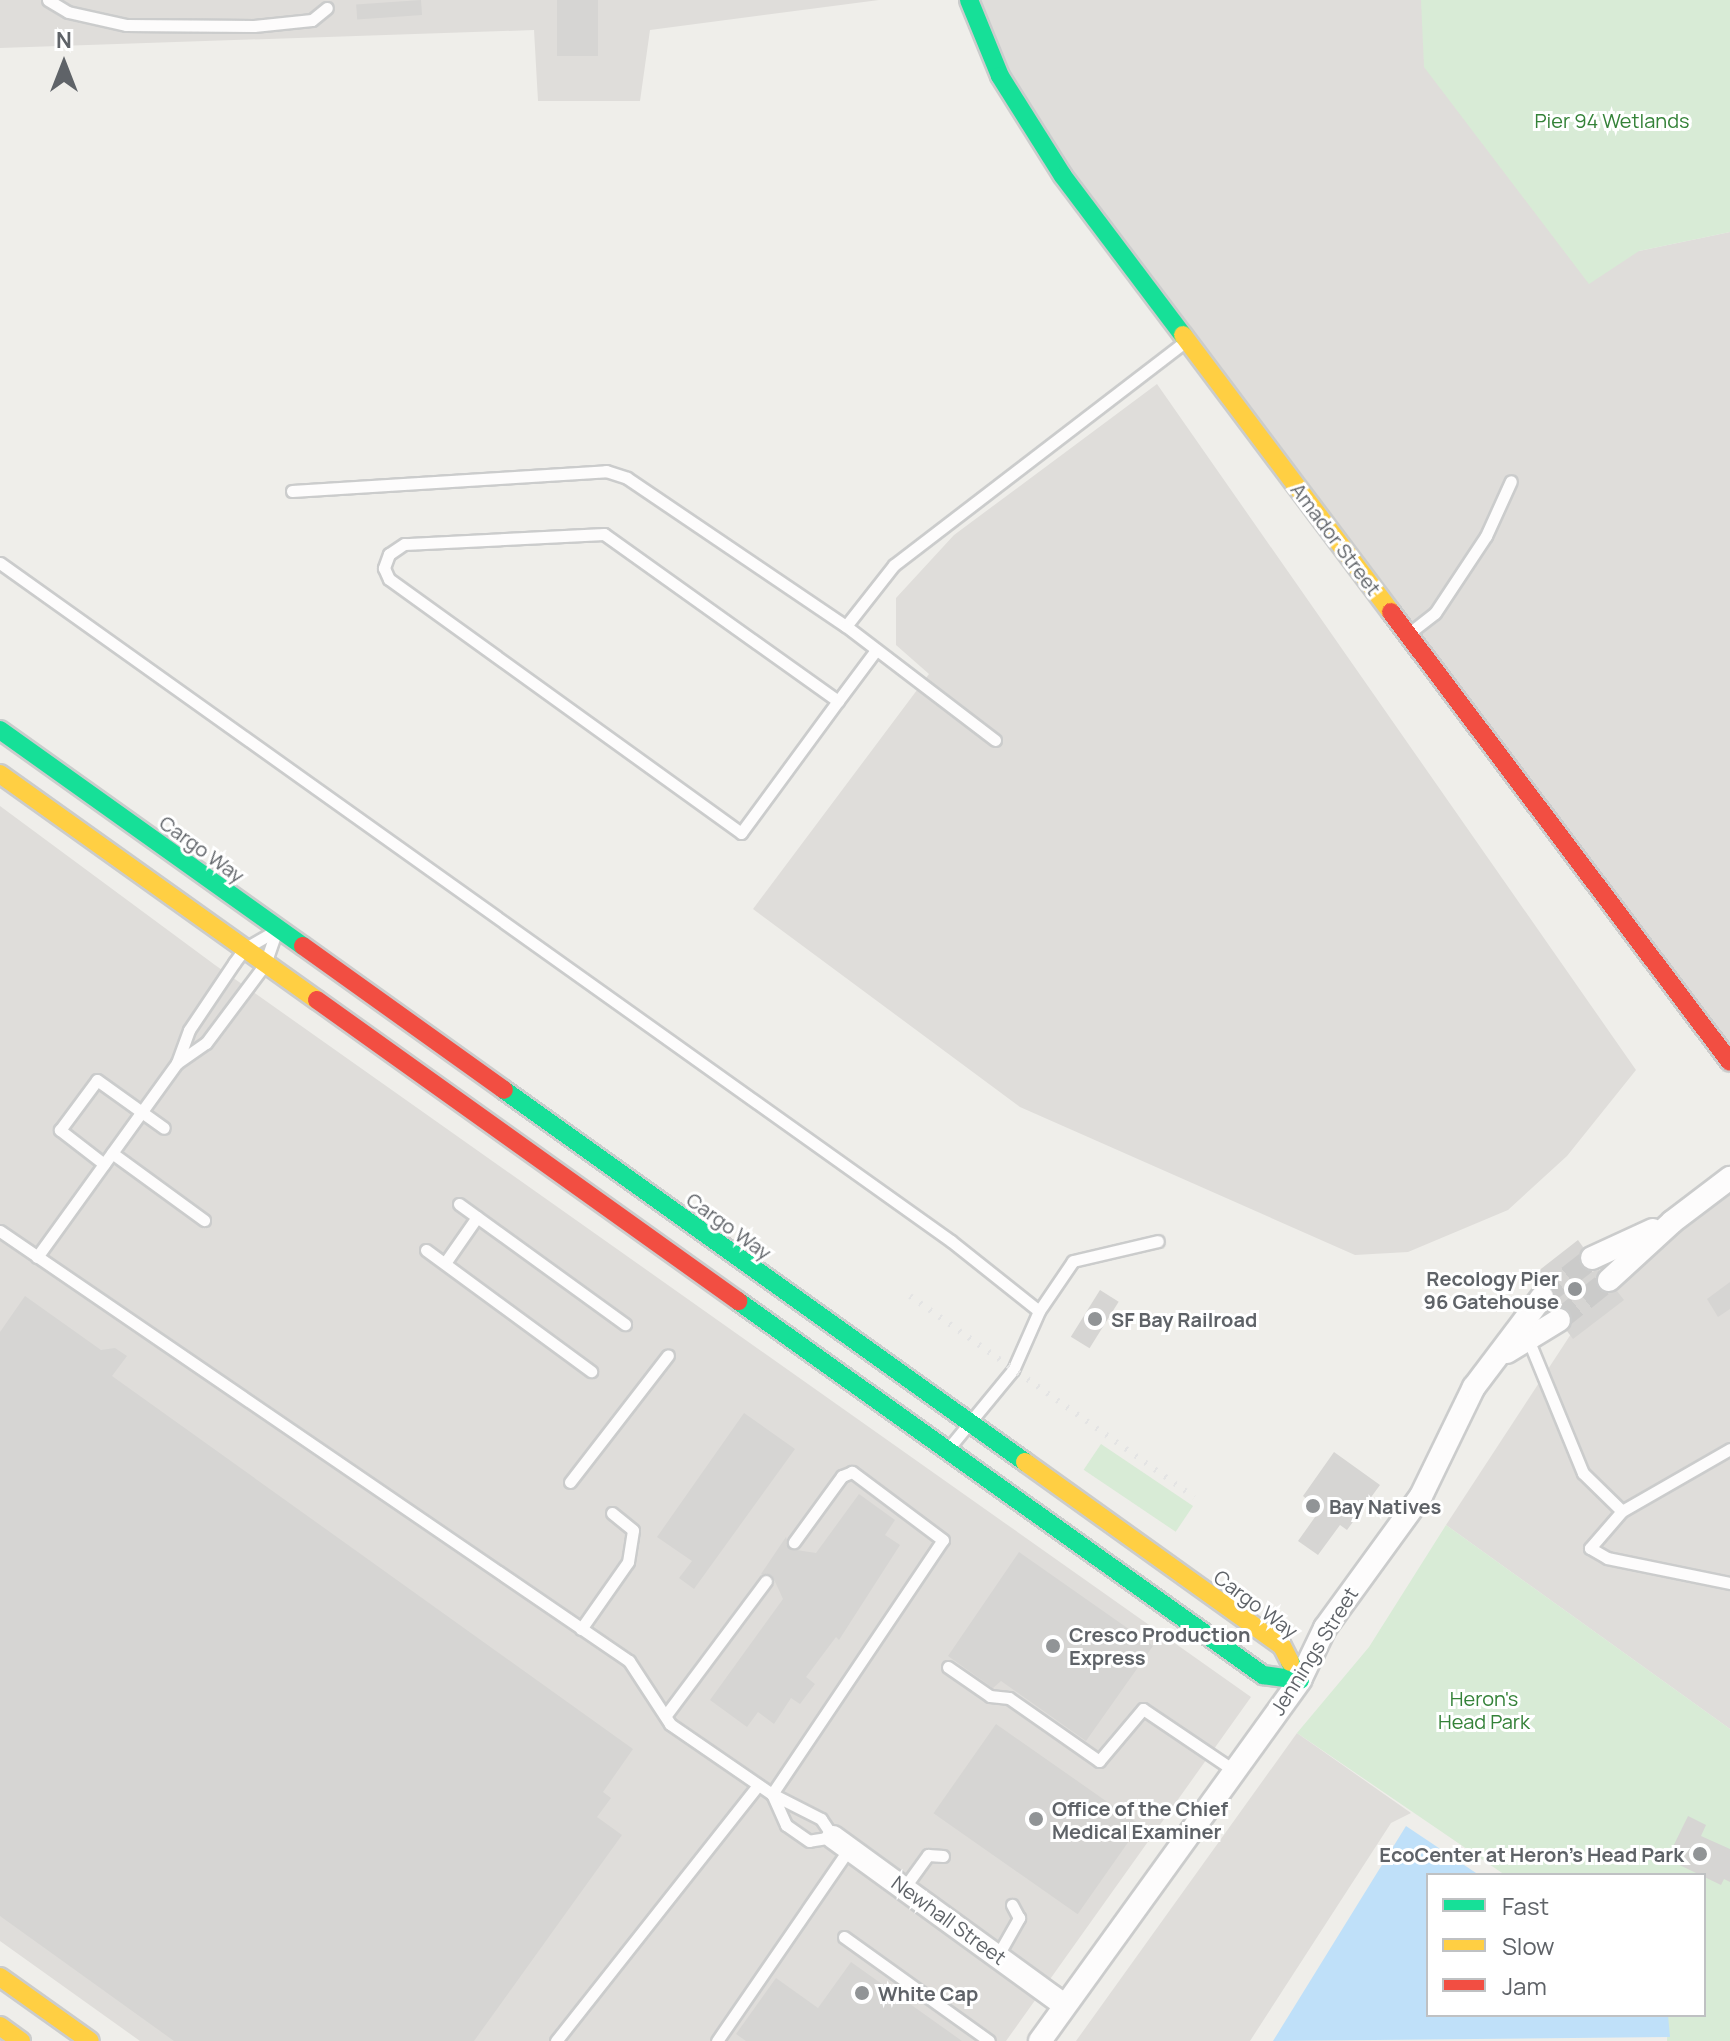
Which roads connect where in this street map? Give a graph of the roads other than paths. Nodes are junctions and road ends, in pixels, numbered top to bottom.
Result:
1 (48, 0) edge
2 (969, 0) edge
3 (327, 8) dead end
4 (1186, 340) junction
5 (1511, 481) dead end
6 (292, 491) dead end
7 (0, 563) edge
8 (846, 626) junction
9 (1408, 634) junction
10 (876, 650) junction
11 (838, 701) junction
12 (0, 730) edge
13 (995, 740) dead end
14 (0, 774) edge
15 (277, 929) junction
16 (244, 949) junction
17 (265, 964) junction
18 (1730, 1062) edge
19 (177, 1063) junction
20 (141, 1112) junction
21 (164, 1128) dead end
22 (112, 1153) junction
23 (104, 1164) junction
24 (1730, 1178) edge
25 (459, 1204) dead end
26 (477, 1217) junction
27 (204, 1220) dead end
28 (1672, 1222) junction
29 (0, 1231) edge
30 (1158, 1241) dead end
31 (426, 1250) dead end
32 (37, 1257) junction
33 (1592, 1258) tunnel mouth
34 (445, 1263) junction
35 (1609, 1280) tunnel mouth
36 (1542, 1297) tunnel mouth
37 (1039, 1311) junction
38 (1559, 1320) tunnel mouth
39 (625, 1324) dead end
40 (1528, 1339) junction
41 (668, 1355) dead end
42 (1495, 1359) junction
43 (591, 1371) dead end
44 (968, 1424) junction
45 (1730, 1449) edge
46 (947, 1450) junction
47 (570, 1482) dead end
48 (1622, 1511) junction
49 (612, 1513) dead end
50 (794, 1542) dead end
51 (766, 1581) dead end
52 (1730, 1583) edge
53 (581, 1629) junction
54 (948, 1667) dead end
55 (1300, 1680) junction
56 (666, 1715) junction
57 (1235, 1771) junction
58 (758, 1785) junction
59 (772, 1794) junction
60 (841, 1843) junction
61 (943, 1856) dead end
62 (904, 1888) junction
63 (1012, 1905) dead end
64 (844, 1937) dead end
65 (998, 1955) junction
66 (0, 1977) edge
67 (1064, 2005) junction
68 (0, 2026) edge
69 (21, 2041) edge
70 (90, 2041) edge
71 (556, 2041) edge
72 (717, 2041) edge
73 (989, 2041) edge
74 (1040, 2041) edge

1 - 3 lane
2 - 4 main road, Amador Street
4 - 8 lane
4 - 9 main road, Amador Street
5 - 9 lane
6 - 8 lane
7 - 37 lane
8 - 10 lane
9 - 18 main road, Amador Street
10 - 11 lane
10 - 13 lane
11 - 11 lane
12 - 15 main road, Cargo Way
14 - 16 main road
15 - 16 lane
15 - 17 lane
15 - 44 main road, Cargo Way
16 - 17 main road
16 - 19 lane
17 - 19 lane
17 - 46 main road
19 - 20 lane
20 - 21 lane
20 - 22 lane
20 - 23 lane
22 - 23 lane
22 - 27 lane
23 - 32 lane
24 - 28 street
25 - 26 lane
26 - 34 lane
26 - 39 lane
28 - 33 street
28 - 35 street
29 - 32 lane
30 - 37 lane
31 - 34 lane
32 - 53 lane
34 - 43 lane
36 - 42 street
37 - 44 lane
38 - 40 street
40 - 42 street
40 - 48 lane
41 - 47 lane
42 - 55 street, Jennings Street
44 - 46 lane
44 - 55 main road, Cargo Way
45 - 48 lane
46 - 55 main road
48 - 52 lane
49 - 53 lane
50 - 59 lane
51 - 56 lane
53 - 56 lane
54 - 57 lane
55 - 57 street, Jennings Street
56 - 58 lane
57 - 67 street, Jennings Street
58 - 59 lane
58 - 71 lane
59 - 60 lane
59 - 60 lane
60 - 62 street, Newhall Street
60 - 72 lane
61 - 62 lane
62 - 65 street, Newhall Street
63 - 65 lane
64 - 73 lane
65 - 67 street, Newhall Street
66 - 70 main road
67 - 74 street, Jennings Street
68 - 69 main road

